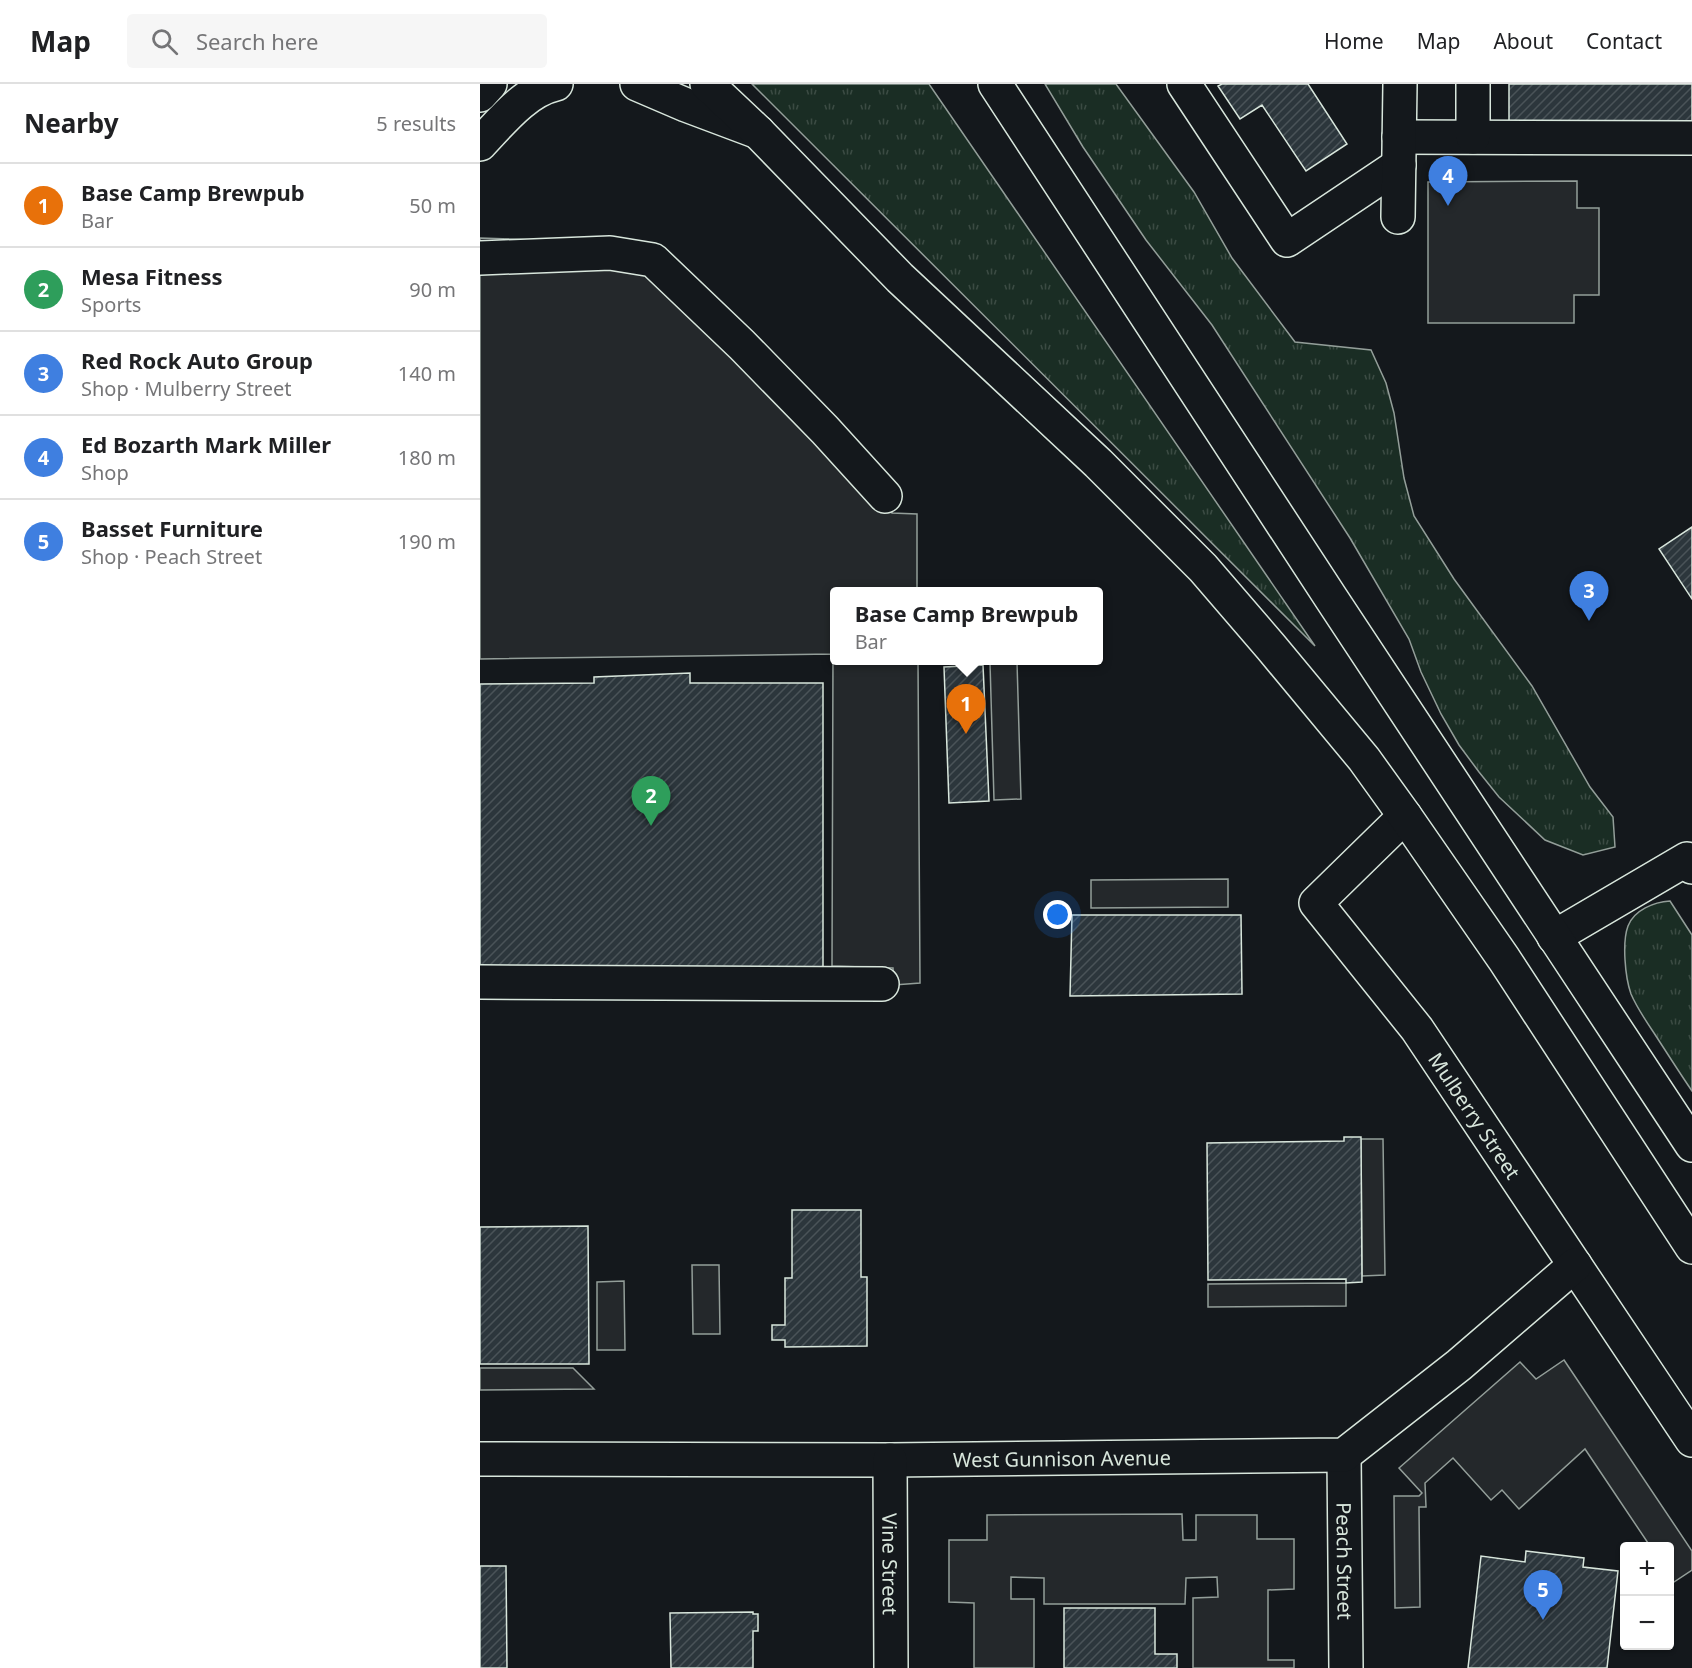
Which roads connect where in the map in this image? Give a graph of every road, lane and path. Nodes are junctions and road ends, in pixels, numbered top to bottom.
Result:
1 (490, 84) edge
2 (556, 84) edge
3 (637, 84) edge
4 (707, 84) edge
5 (996, 84) edge
6 (1184, 84) edge
7 (1374, 84) edge
8 (1400, 84) edge
9 (1473, 84) edge
10 (480, 95) edge
11 (758, 132) junction
12 (1473, 137) junction
13 (1692, 138) edge
14 (1399, 142) junction
15 (480, 144) edge
16 (1398, 217) dead end
17 (480, 258) edge
18 (885, 496) dead end
19 (1405, 816) junction
20 (1690, 860) edge
21 (1554, 937) junction
22 (480, 982) edge
23 (882, 984) dead end
24 (1692, 1145) edge
25 (1692, 1247) edge
26 (1575, 1265) junction
27 (1692, 1440) edge
28 (1344, 1455) junction
29 (480, 1459) edge
30 (890, 1460) junction
31 (891, 1668) edge
32 (1346, 1668) edge

1 - 10 main road
2 - 15 main road
3 - 11 main road
4 - 11 main road
5 - 21 main road
6 - 14 main road
7 - 14 main road
8 - 14 main road
9 - 12 main road
11 - 19 main road
12 - 13 main road
12 - 14 main road
14 - 16 main road
17 - 18 main road
19 - 25 main road
19 - 26 main road, Mulberry Street
20 - 21 main road
21 - 24 main road
22 - 23 main road
26 - 27 main road, Mulberry Street
26 - 28 main road
28 - 30 main road, West Gunnison Avenue
28 - 32 main road, Peach Street
29 - 30 main road, West Gunnison Avenue
30 - 31 main road, Vine Street

